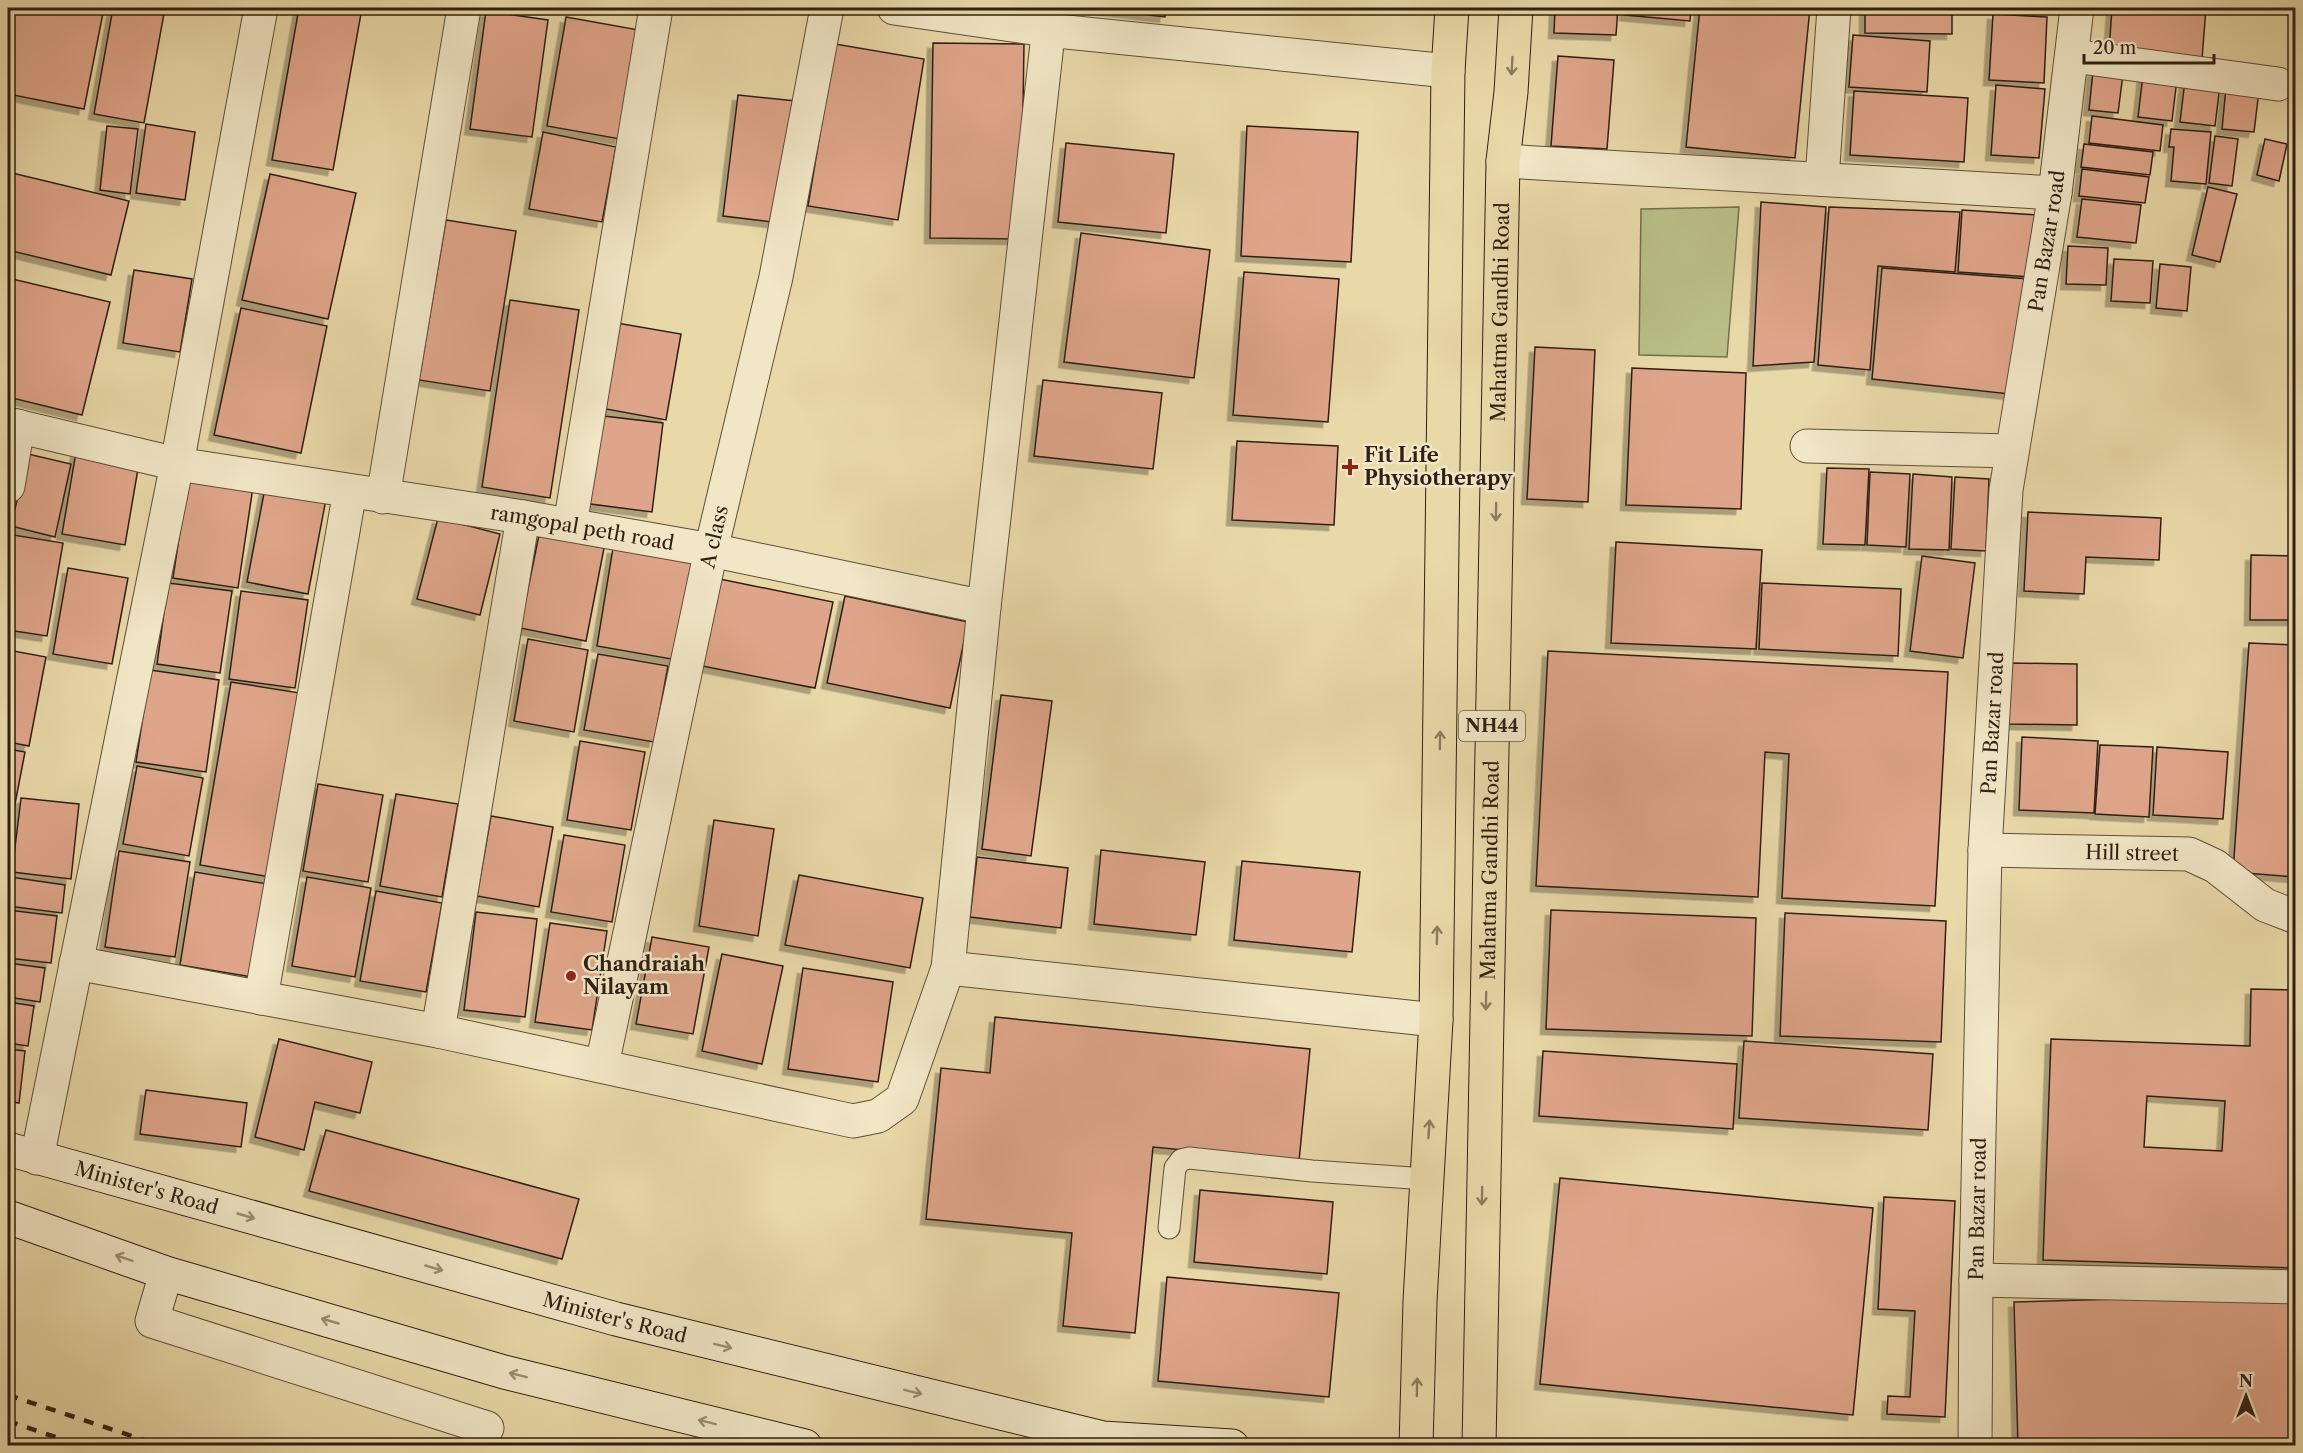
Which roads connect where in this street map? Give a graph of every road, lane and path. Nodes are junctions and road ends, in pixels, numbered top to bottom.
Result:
1 (261, 8) edge
2 (464, 8) edge
3 (656, 8) edge
4 (827, 8) edge
5 (894, 8) edge
6 (1452, 8) edge
7 (1516, 8) edge
8 (1834, 8) edge
9 (2077, 8) edge
10 (1049, 19) edge
11 (2073, 56) junction
12 (1448, 71) junction
13 (2278, 84) dead end
14 (1503, 161) junction
15 (1822, 179) junction
16 (2055, 193) junction
17 (13, 425) edge
18 (1807, 446) dead end
19 (2012, 451) junction
20 (177, 464) junction
21 (8, 486) edge
22 (350, 491) junction
23 (383, 497) junction
24 (523, 517) junction
25 (570, 525) junction
26 (711, 550) junction
27 (984, 607) junction
28 (1984, 850) junction
29 (2295, 917) edge
30 (76, 963) junction
31 (948, 968) junction
32 (261, 998) junction
33 (1436, 1020) junction
34 (438, 1031) junction
35 (602, 1065) junction
36 (22, 1153) edge
37 (1426, 1179) junction
38 (8, 1217) edge
39 (1169, 1228) dead end
40 (166, 1273) junction
41 (1976, 1280) junction
42 (2295, 1287) edge
43 (487, 1428) dead end
44 (805, 1446) edge
45 (1232, 1446) edge
46 (1416, 1446) edge
47 (1479, 1446) edge
48 (1975, 1446) edge

1 - 20 street
2 - 23 street
3 - 25 street
4 - 26 street, A class
5 - 10 street
6 - 12 highway, NH44
7 -> 14 highway, Mahatma Gandhi Road / NH44
8 - 15 street
9 - 11 street, Pan Bazar road
10 - 12 street
10 - 27 street
11 - 13 street
11 - 16 street, Pan Bazar road
33 -> 12 highway, NH44
14 - 15 street
14 -> 47 highway, Mahatma Gandhi Road / NH44
15 - 16 street
16 - 19 street, Pan Bazar road
17 - 20 street, ramgopal peth road
17 - 21 street
18 - 19 street
19 - 28 street, Pan Bazar road
20 - 22 street, ramgopal peth road
20 - 30 street
22 - 23 street, ramgopal peth road
22 - 32 street
23 - 24 street, ramgopal peth road
24 - 25 street, ramgopal peth road
24 - 34 street
25 - 26 street, ramgopal peth road
26 - 27 street, ramgopal peth road
26 - 35 street, A class
27 - 31 street
28 - 29 street, Hill street
28 - 41 street, Pan Bazar road
30 - 32 street
30 - 36 street
31 - 33 street
31 - 35 street
32 - 34 street
37 -> 33 highway, NH44
34 - 35 street
36 -> 45 street, Minister's Road
37 - 39 lane
46 -> 37 highway, NH44
40 -> 38 street
40 - 43 street
44 -> 40 street
41 - 42 street
41 - 48 street, Pan Bazar road

